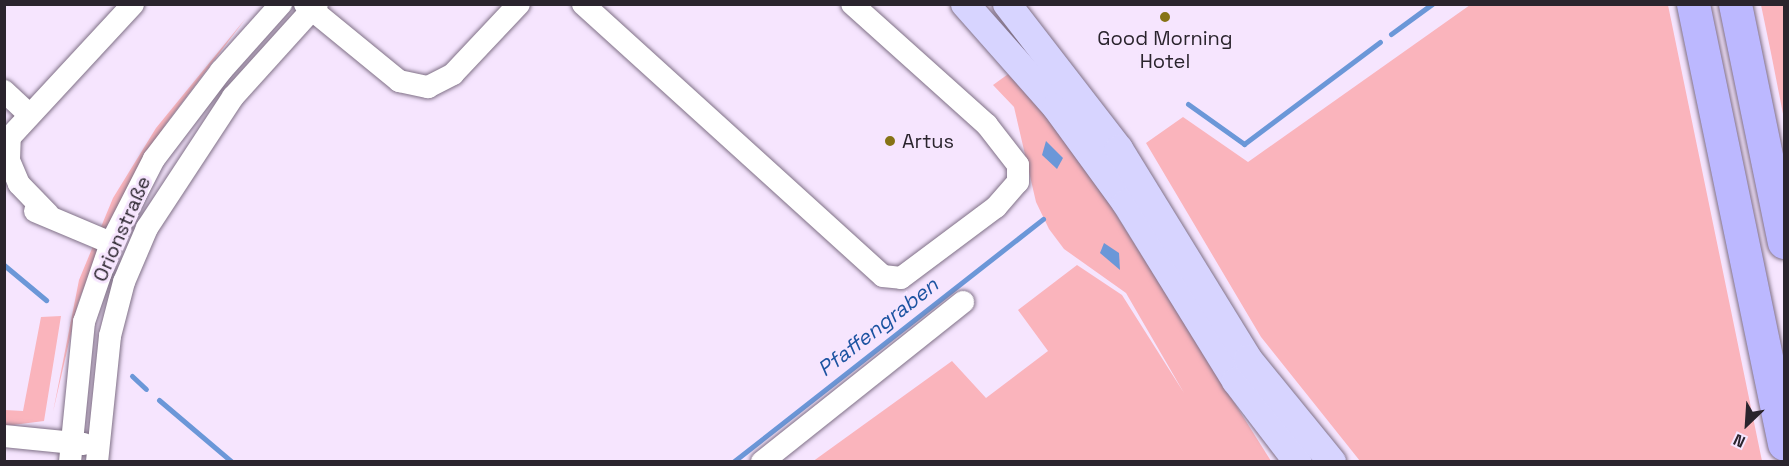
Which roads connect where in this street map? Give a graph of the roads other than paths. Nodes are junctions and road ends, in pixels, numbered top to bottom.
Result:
1 (133, 4) edge
2 (280, 4) edge
3 (519, 4) edge
4 (583, 4) edge
5 (852, 4) edge
6 (965, 4) edge
7 (1006, 4) edge
8 (1693, 4) edge
9 (1735, 4) edge
10 (311, 7) edge
11 (4, 91) edge
12 (30, 115) junction
13 (4, 185) edge
14 (48, 214) junction
15 (1785, 242) edge
16 (111, 243) junction
17 (963, 302) dead end
18 (4, 436) edge
19 (1785, 444) edge
20 (70, 452) edge
21 (97, 453) edge
22 (762, 462) edge
23 (1298, 462) edge
24 (1332, 462) edge

1 - 12 street
2 - 16 street, Orionstraße
3 - 10 street, Orionstraße
4 - 5 street
6 - 23 main road
7 - 24 main road
8 - 19 highway
9 - 15 highway
10 - 21 street, Orionstraße
11 - 12 street
12 - 14 street
13 - 14 street
14 - 16 street
16 - 20 street, Orionstraße
17 - 22 street
18 - 20 street
20 - 21 street

